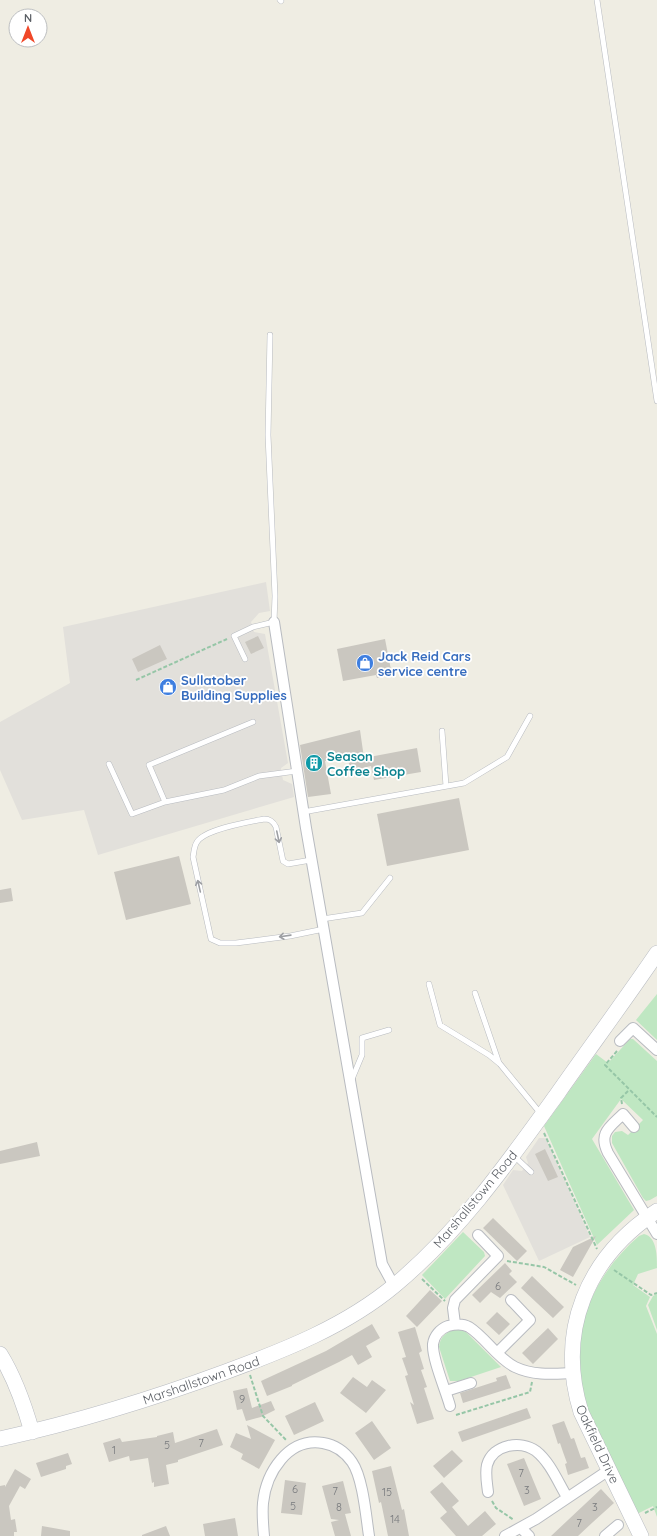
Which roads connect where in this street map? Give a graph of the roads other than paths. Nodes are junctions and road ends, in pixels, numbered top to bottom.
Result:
1 (597, 0) edge
2 (270, 335) dead end
3 (657, 401) edge
4 (274, 622) junction
5 (245, 659) dead end
6 (530, 716) dead end
7 (254, 722) dead end
8 (442, 730) dead end
9 (109, 764) dead end
10 (297, 771) junction
11 (446, 786) junction
12 (165, 802) junction
13 (303, 812) junction
14 (311, 860) junction
15 (390, 878) dead end
16 (322, 919) junction
17 (324, 929) junction
18 (657, 954) edge
19 (429, 984) dead end
20 (475, 993) dead end
21 (389, 1030) dead end
22 (620, 1041) road end
23 (657, 1050) edge
24 (500, 1064) junction
25 (350, 1081) junction
26 (540, 1117) junction
27 (634, 1127) dead end
28 (513, 1155) junction
29 (532, 1172) dead end
30 (652, 1214) edge
31 (657, 1234) edge
32 (478, 1235) dead end
33 (394, 1286) junction
34 (511, 1300) dead end
35 (454, 1324) junction
36 (498, 1353) junction
37 (0, 1354) edge
38 (572, 1373) junction
39 (471, 1383) dead end
40 (446, 1391) junction
41 (450, 1406) road end
42 (32, 1432) junction
43 (0, 1439) edge
44 (609, 1470) junction
45 (488, 1492) road end
46 (567, 1497) junction
47 (618, 1525) dead end
48 (522, 1527) junction
49 (264, 1536) edge
50 (369, 1536) edge
51 (505, 1536) edge
52 (528, 1536) edge
53 (605, 1536) edge
54 (641, 1536) edge

1 - 3 lane
2 - 4 lane
4 - 5 lane
4 - 10 street
6 - 11 lane
7 - 12 lane
8 - 11 lane
9 - 12 lane
10 - 12 lane
10 - 13 street
11 - 13 lane
13 - 14 street
14 - 16 street
17 -> 14 lane
15 - 16 lane
16 - 17 street
17 - 25 street
18 - 26 main road, Marshallstown Road
19 - 24 lane
20 - 24 lane
21 - 25 lane
22 - 23 street
24 - 26 lane
25 - 33 street
26 - 28 main road, Marshallstown Road
27 - 30 street
28 - 29 lane
28 - 33 main road, Marshallstown Road
30 - 31 street
30 - 38 main road, Oakfield Drive
32 - 35 street
33 - 42 main road, Marshallstown Road
34 - 36 street
35 - 36 street
35 - 40 street
36 - 38 street
37 - 42 main road
38 - 44 main road, Oakfield Drive
39 - 40 street
40 - 41 street
42 - 43 main road, Marshallstown Road
44 - 46 street
44 - 54 main road, Oakfield Drive
45 - 46 street
46 - 48 street
47 - 53 street
48 - 51 street
48 - 52 street
49 - 50 street

